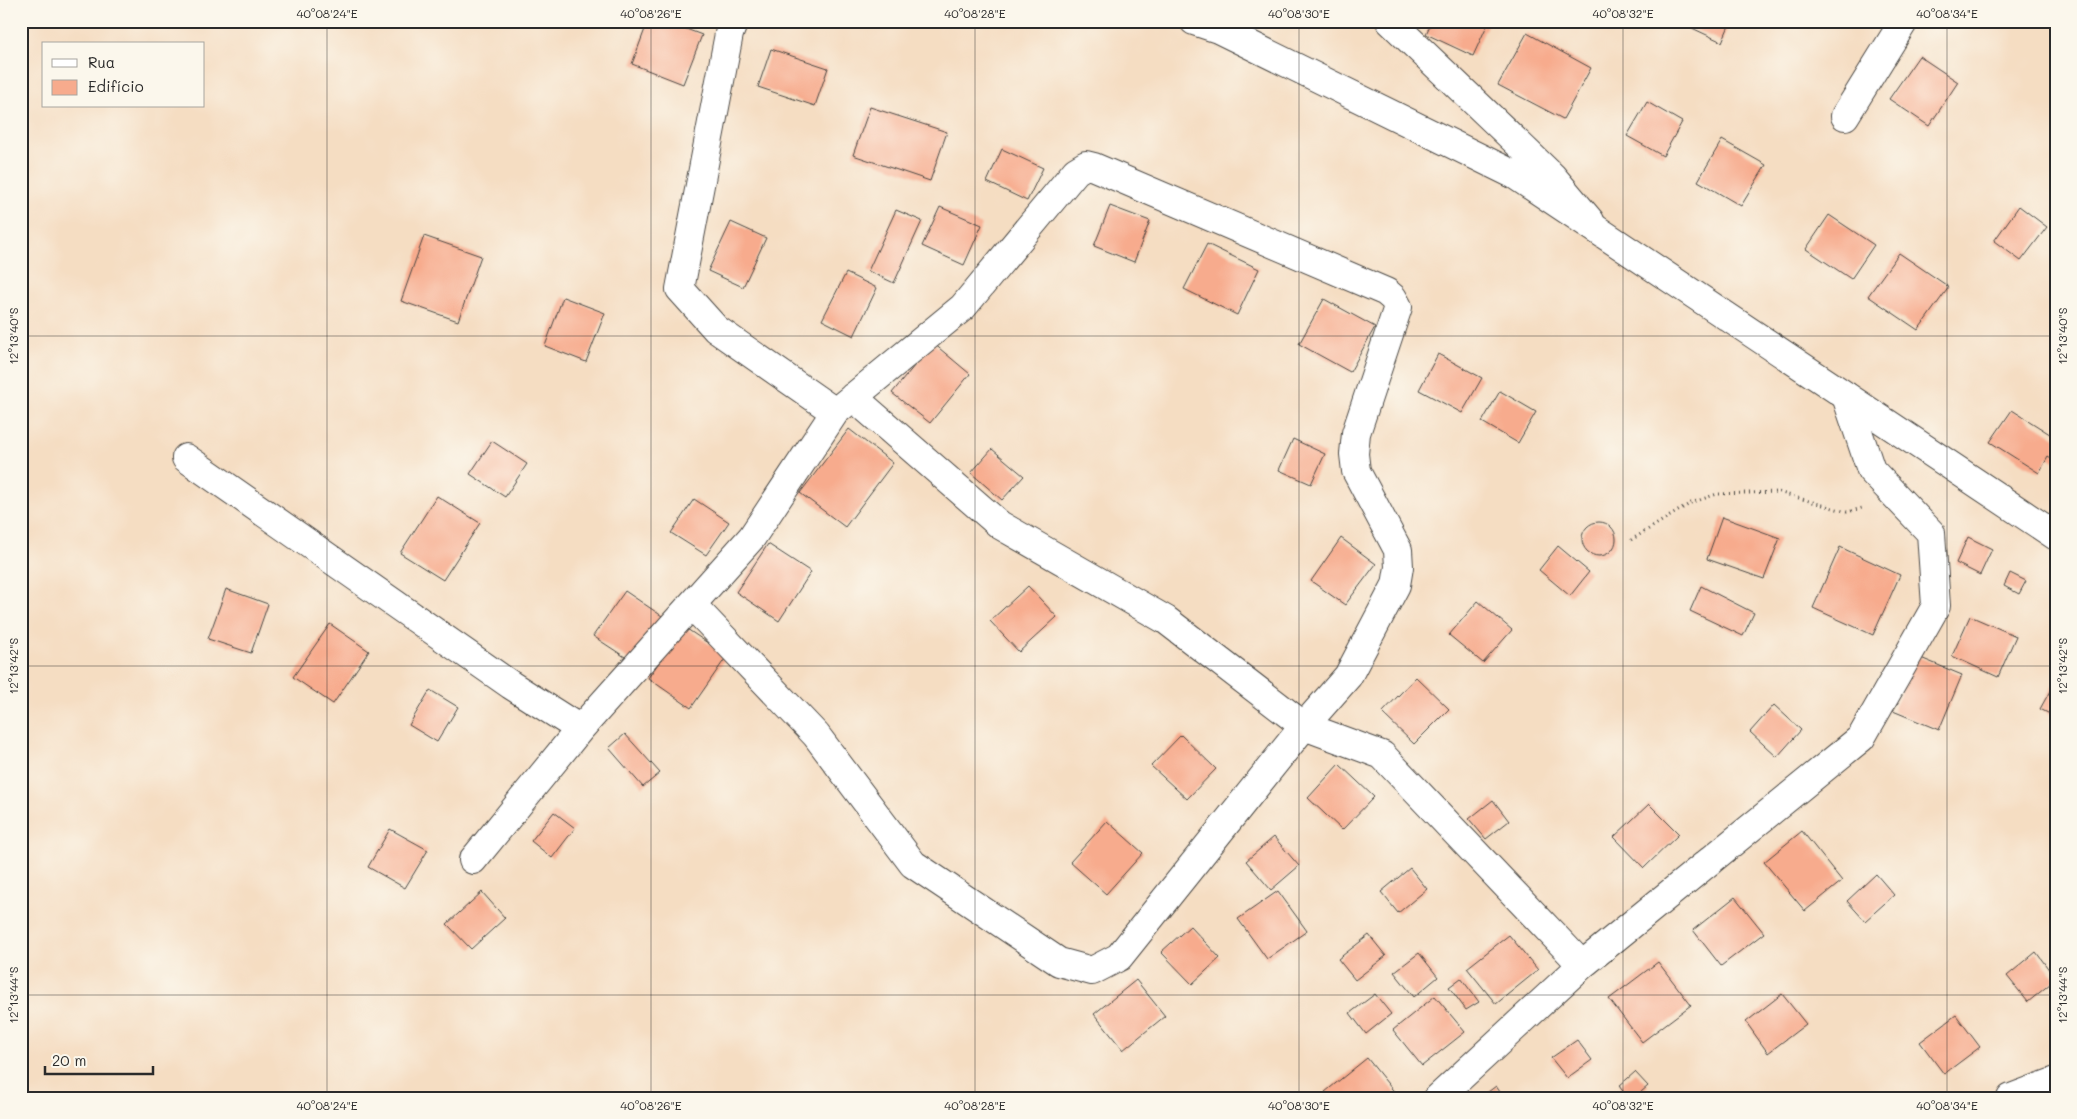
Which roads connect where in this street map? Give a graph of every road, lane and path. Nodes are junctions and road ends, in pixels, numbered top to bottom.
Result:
1 (734, 21) edge
2 (1194, 21) edge
3 (1390, 21) edge
4 (1904, 21) edge
5 (1846, 116) dead end
6 (1597, 230) junction
7 (1846, 396) junction
8 (844, 404) junction
9 (186, 458) dead end
10 (1888, 488) junction
11 (2056, 536) edge
12 (1631, 540) dead end
13 (692, 606) junction
14 (1304, 726) junction
15 (580, 729) junction
16 (473, 860) dead end
17 (1582, 965) junction
18 (2056, 1081) edge
19 (1438, 1098) edge
20 (2011, 1098) edge

1 - 8 street
2 - 6 street
3 - 6 street
4 - 5 street
6 - 7 street
7 - 10 street
7 - 11 street
8 - 13 street
8 - 14 street
8 - 14 street
9 - 15 street
10 - 12 path
10 - 17 street
13 - 14 street
13 - 15 street
14 - 17 street
15 - 16 street
17 - 19 street
18 - 20 street

